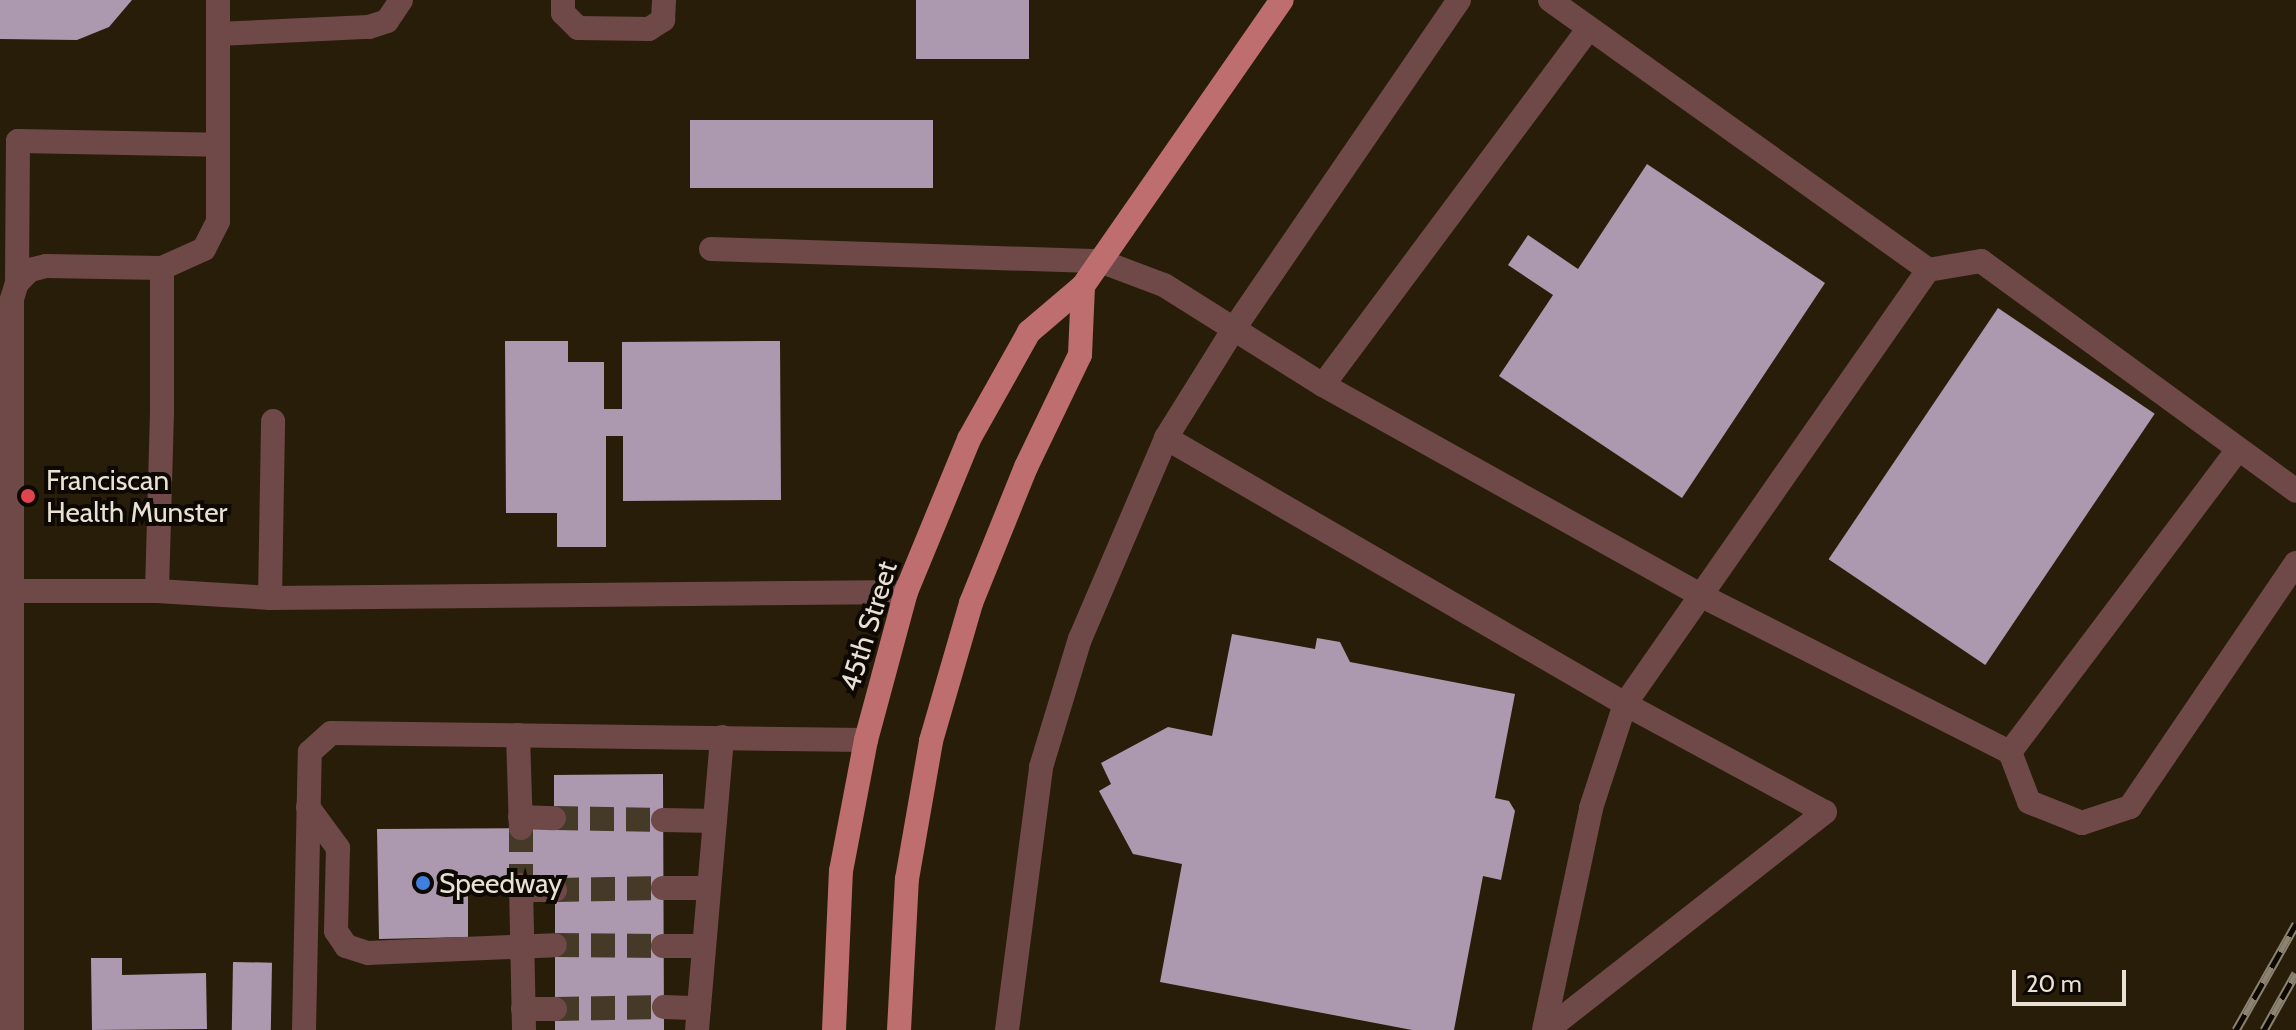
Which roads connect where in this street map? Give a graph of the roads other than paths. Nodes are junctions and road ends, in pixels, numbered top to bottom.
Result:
1 (218, 0) edge
2 (401, 0) edge
3 (563, 0) edge
4 (664, 0) edge
5 (1282, 0) edge
6 (1459, 0) edge
7 (1550, 0) edge
8 (1589, 28) junction
9 (218, 34) junction
10 (218, 145) junction
11 (711, 249) dead end
12 (1100, 261) junction
13 (162, 268) junction
14 (1928, 270) junction
15 (17, 283) junction
16 (1083, 286) junction
17 (1235, 327) junction
18 (1323, 385) junction
19 (273, 421) dead end
20 (1166, 438) junction
21 (2238, 449) junction
22 (6, 488) edge
23 (2296, 491) edge
24 (2296, 563) edge
25 (11, 591) junction
26 (157, 591) junction
27 (906, 592) junction
28 (1702, 596) junction
29 (270, 598) junction
30 (1625, 704) junction
31 (518, 735) junction
32 (722, 737) junction
33 (866, 740) junction
34 (2010, 752) junction
35 (308, 807) junction
36 (554, 818) tunnel mouth
37 (663, 820) tunnel mouth
38 (715, 821) junction
39 (663, 888) tunnel mouth
40 (709, 888) junction
41 (555, 890) tunnel mouth
42 (522, 945) junction
43 (555, 945) tunnel mouth
44 (663, 946) tunnel mouth
45 (704, 946) junction
46 (664, 1007) tunnel mouth
47 (555, 1009) tunnel mouth
48 (698, 1019) edge
49 (523, 1020) edge
50 (12, 1030) edge
51 (304, 1030) edge
52 (834, 1030) edge
53 (899, 1030) edge
54 (1007, 1030) edge
55 (1545, 1030) edge

1 - 9 lane
2 - 9 lane
3 - 4 lane
5 - 12 main road, 45th Street
6 - 17 lane
7 - 8 lane
8 - 14 lane
8 - 18 lane
9 - 10 lane
10 - 13 lane
10 - 15 lane
11 - 12 lane
12 - 16 main road, 45th Street
12 - 17 lane
13 - 15 lane
13 - 26 lane
14 - 21 lane
14 - 28 lane
15 - 22 lane
16 - 27 main road, 45th Street
16 - 53 main road
17 - 18 lane
17 - 20 lane
18 - 28 lane
19 - 29 lane
20 - 30 lane
20 - 54 lane
21 - 23 lane
21 - 34 lane
22 - 25 lane
24 - 34 lane
25 - 26 lane
25 - 50 lane
26 - 29 lane
27 - 29 lane
27 - 33 main road, 45th Street
28 - 30 lane
28 - 34 lane
30 - 55 lane
30 - 55 lane
31 - 32 lane
31 - 35 lane
31 - 36 lane
32 - 33 lane
32 - 38 lane
33 - 52 main road, 45th Street
35 - 42 lane
35 - 51 lane
37 - 38 lane
38 - 40 lane
39 - 40 lane
40 - 45 lane
41 - 42 lane
42 - 43 lane
42 - 49 lane
44 - 45 lane
45 - 48 lane
46 - 48 lane
47 - 49 lane

